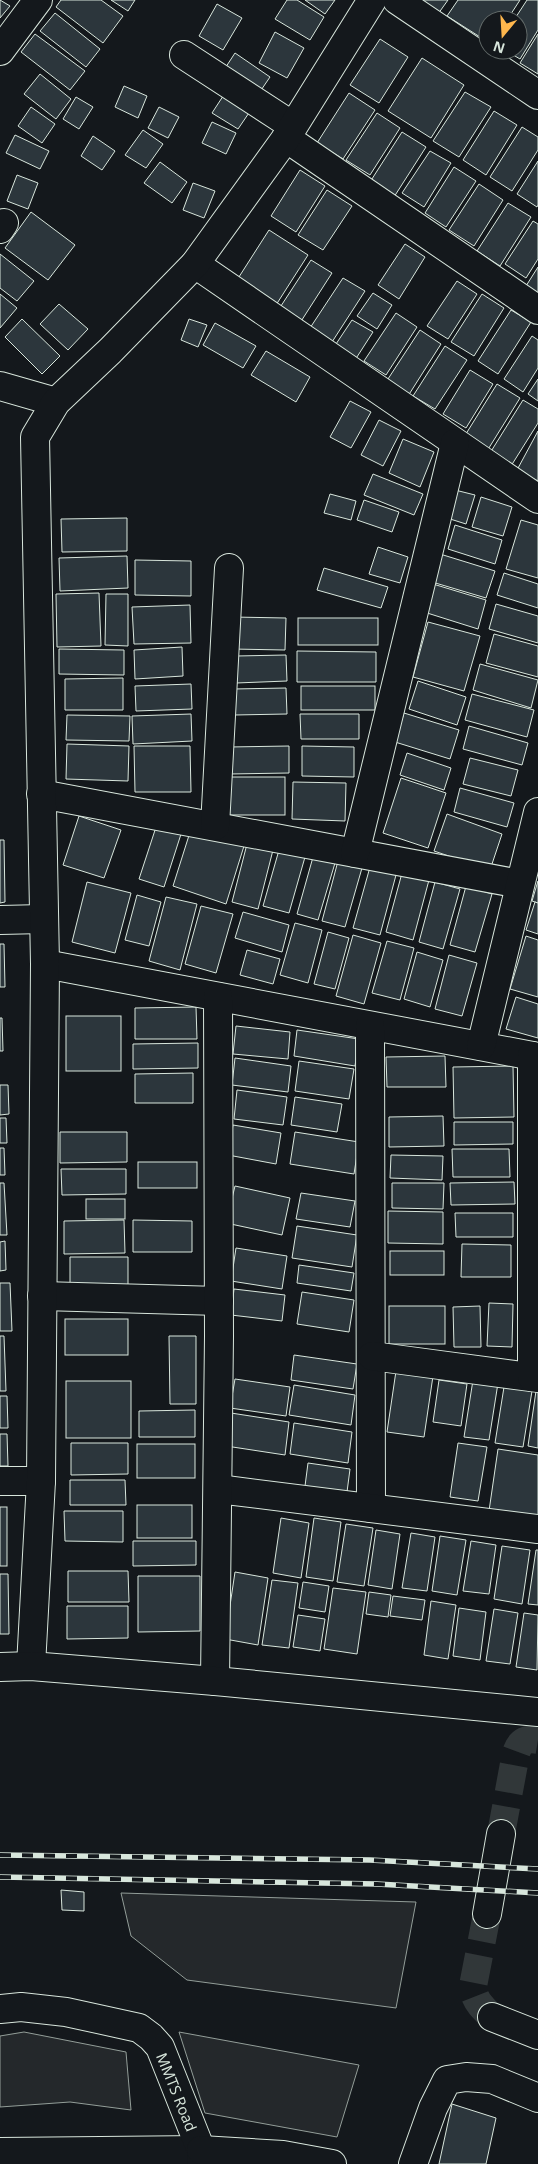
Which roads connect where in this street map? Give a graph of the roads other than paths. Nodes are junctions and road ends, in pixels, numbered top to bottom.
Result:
1 (38, 0) edge
2 (372, 0) edge
3 (397, 0) edge
4 (0, 51) edge
5 (184, 55) dead end
6 (538, 95) edge
7 (290, 132) junction
8 (195, 264) junction
9 (538, 310) edge
10 (0, 386) edge
11 (56, 402) junction
12 (455, 443) junction
13 (538, 499) edge
14 (229, 568) dead end
15 (41, 794) junction
16 (538, 812) edge
17 (216, 826) junction
18 (356, 853) junction
19 (520, 884) junction
20 (43, 919) junction
21 (0, 920) edge
22 (45, 964) junction
23 (218, 997) junction
24 (370, 1026) junction
25 (481, 1046) junction
26 (535, 1057) edge
27 (42, 1296) junction
28 (219, 1301) junction
29 (372, 1356) junction
30 (535, 1377) edge
31 (0, 1481) edge
32 (41, 1481) junction
33 (218, 1489) junction
34 (371, 1508) junction
35 (538, 1529) edge
36 (31, 1666) junction
37 (0, 1667) edge
38 (215, 1681) junction
39 (538, 1712) edge
40 (501, 1834) tunnel mouth
41 (487, 1914) tunnel mouth
42 (0, 2009) edge
43 (492, 2017) tunnel mouth
44 (538, 2035) edge
45 (538, 2098) edge
46 (0, 2152) edge
47 (202, 2157) edge
48 (332, 2164) edge
49 (413, 2164) edge

1 - 4 street
2 - 7 street
3 - 6 street
5 - 7 street
7 - 8 street
7 - 9 street
8 - 11 street
8 - 12 street
10 - 11 street
11 - 15 street
12 - 13 street
12 - 18 street
14 - 17 street
15 - 17 street
15 - 20 street
16 - 19 street
17 - 18 street
18 - 19 street
19 - 25 street
20 - 21 street
20 - 22 street
22 - 23 street
22 - 27 street
23 - 24 street
23 - 28 street
24 - 25 street
24 - 29 street
25 - 26 street
26 - 30 street
27 - 28 street
27 - 32 street
28 - 33 street
29 - 30 street
29 - 34 street
31 - 32 street
32 - 36 street
33 - 34 street
33 - 38 street
34 - 35 street
36 - 37 street
36 - 38 street
38 - 39 street
40 - 41 street
42 - 47 street, MMTS Road
43 - 44 street
45 - 49 street
46 - 47 street
47 - 48 street

